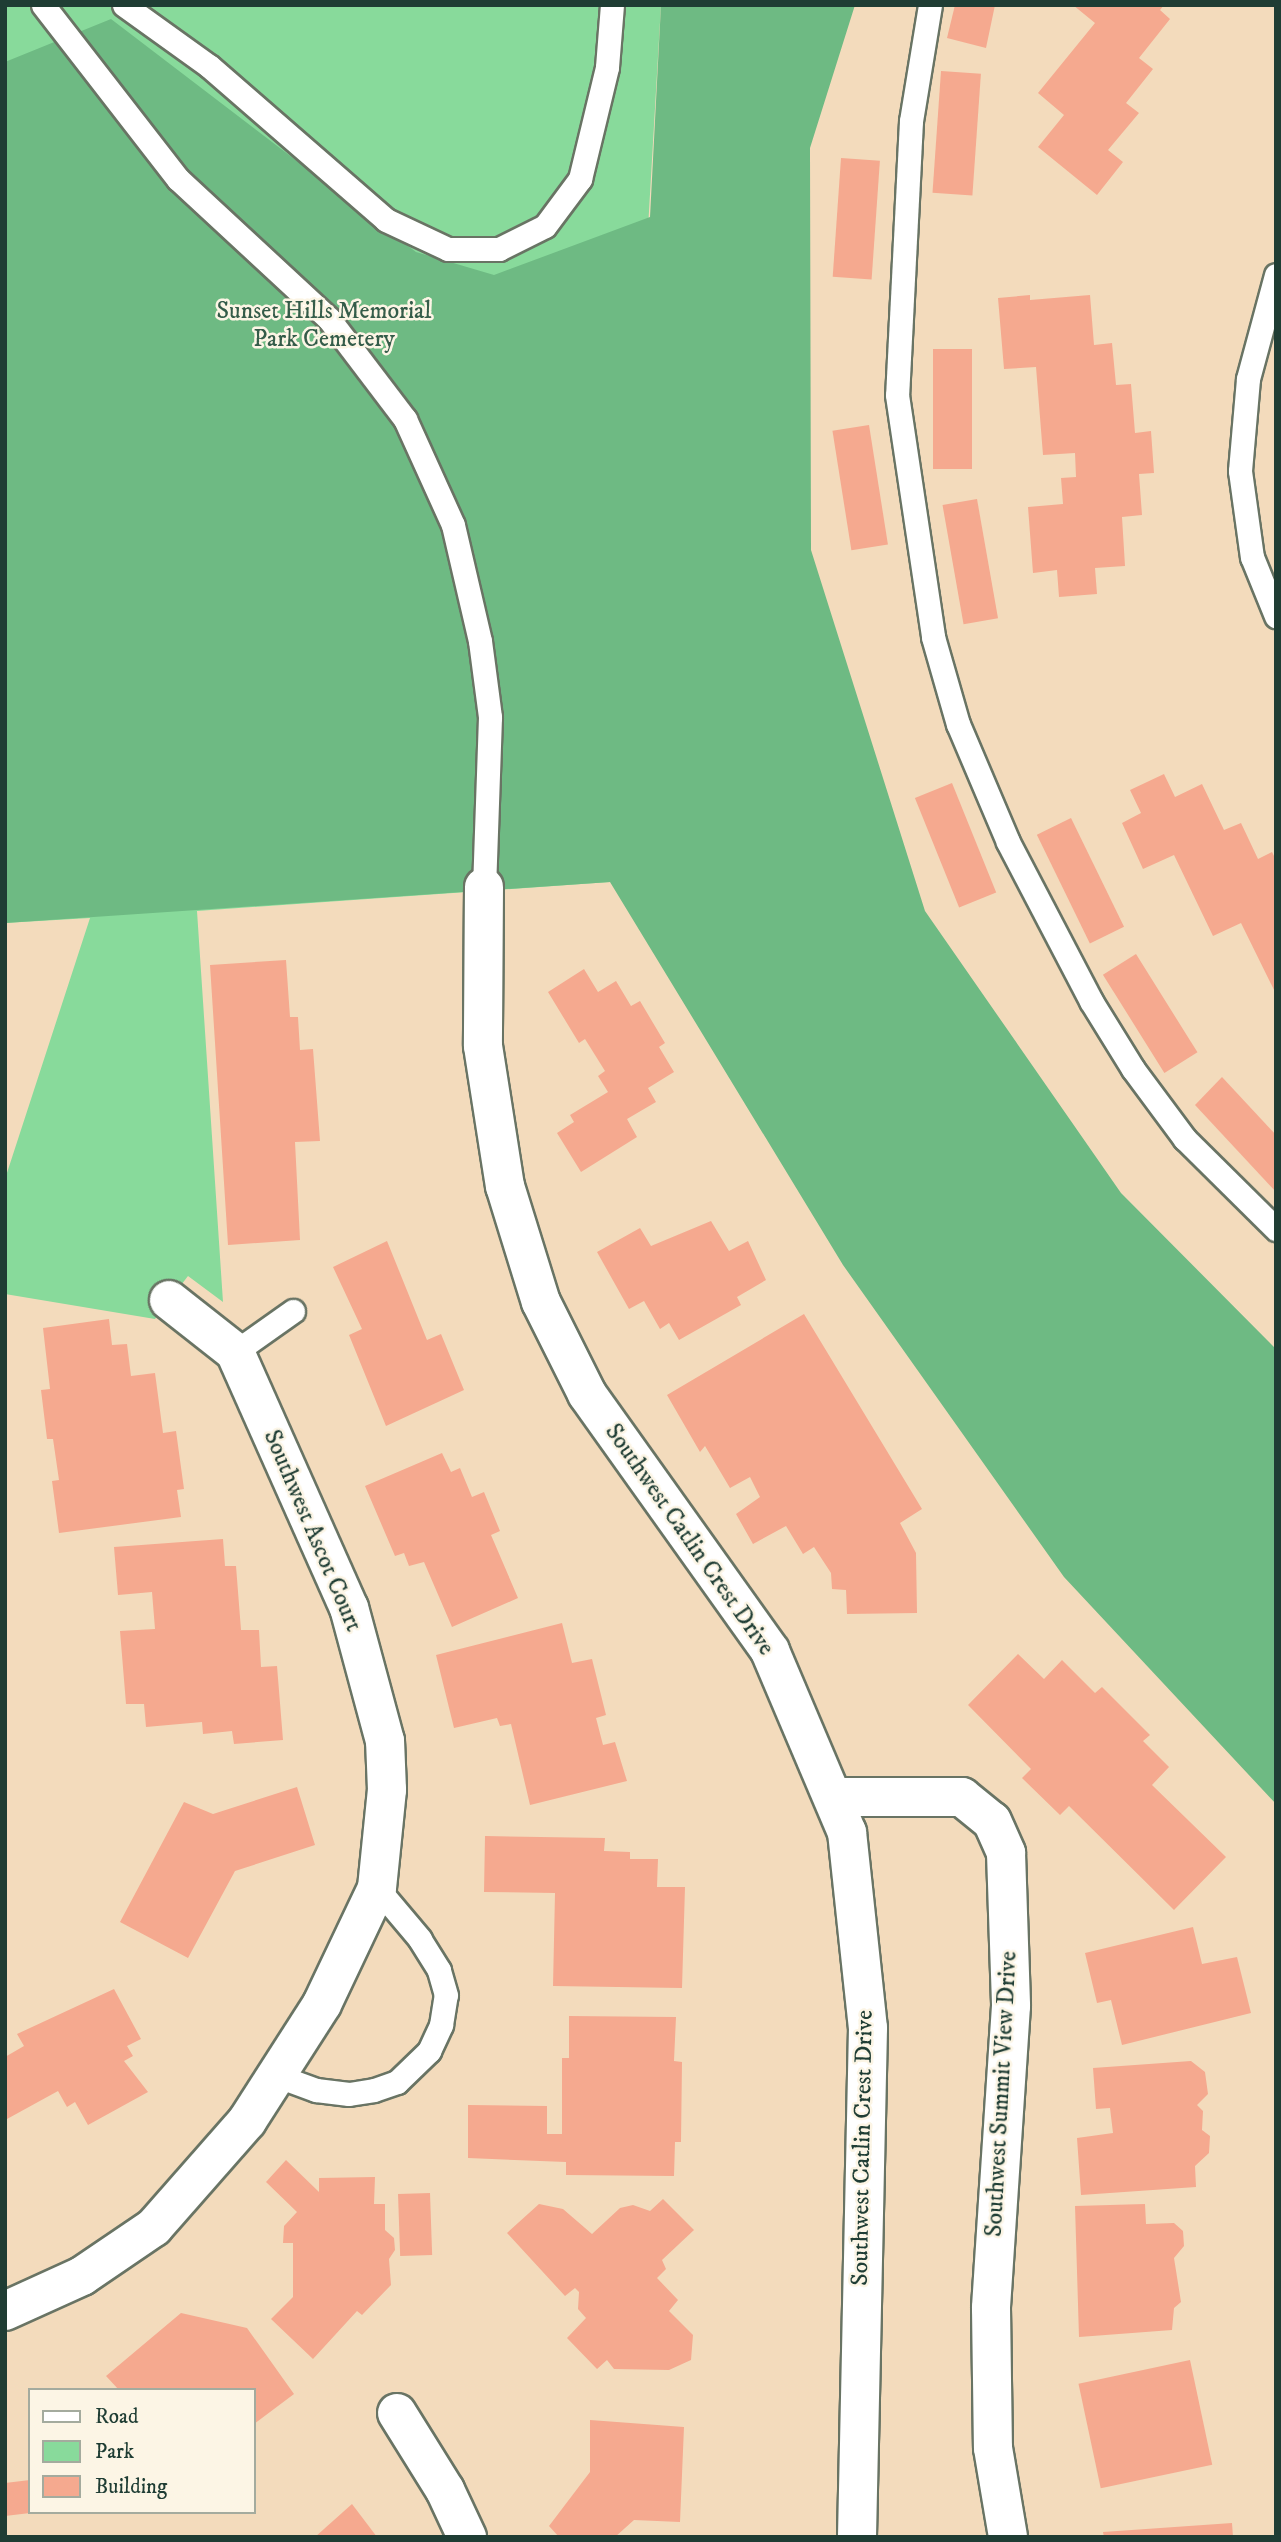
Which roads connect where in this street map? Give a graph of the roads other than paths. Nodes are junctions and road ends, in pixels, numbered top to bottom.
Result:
1 (43, 5) edge
2 (124, 5) edge
3 (612, 5) edge
4 (930, 5) edge
5 (1276, 275) edge
6 (1276, 616) edge
7 (484, 887) joint
8 (1276, 1229) edge
9 (169, 1300) dead end
10 (293, 1311) dead end
11 (235, 1352) junction
12 (833, 1797) junction
13 (377, 1888) junction
14 (275, 2075) junction
15 (5, 2311) edge
16 (397, 2413) dead end
17 (467, 2537) edge
18 (857, 2537) edge
19 (1008, 2537) edge

1 - 7 lane
2 - 3 lane
4 - 8 lane
5 - 6 lane
7 - 12 street, Southwest Catlin Crest Drive
9 - 11 street, Southwest Ascot Court
10 - 11 lane
11 - 13 street, Southwest Ascot Court
12 - 18 street, Southwest Catlin Crest Drive
12 - 19 street, Southwest Summit View Drive
13 - 14 street, Southwest Ascot Court
13 - 14 lane
14 - 15 street, Southwest Ascot Court
16 - 17 street

